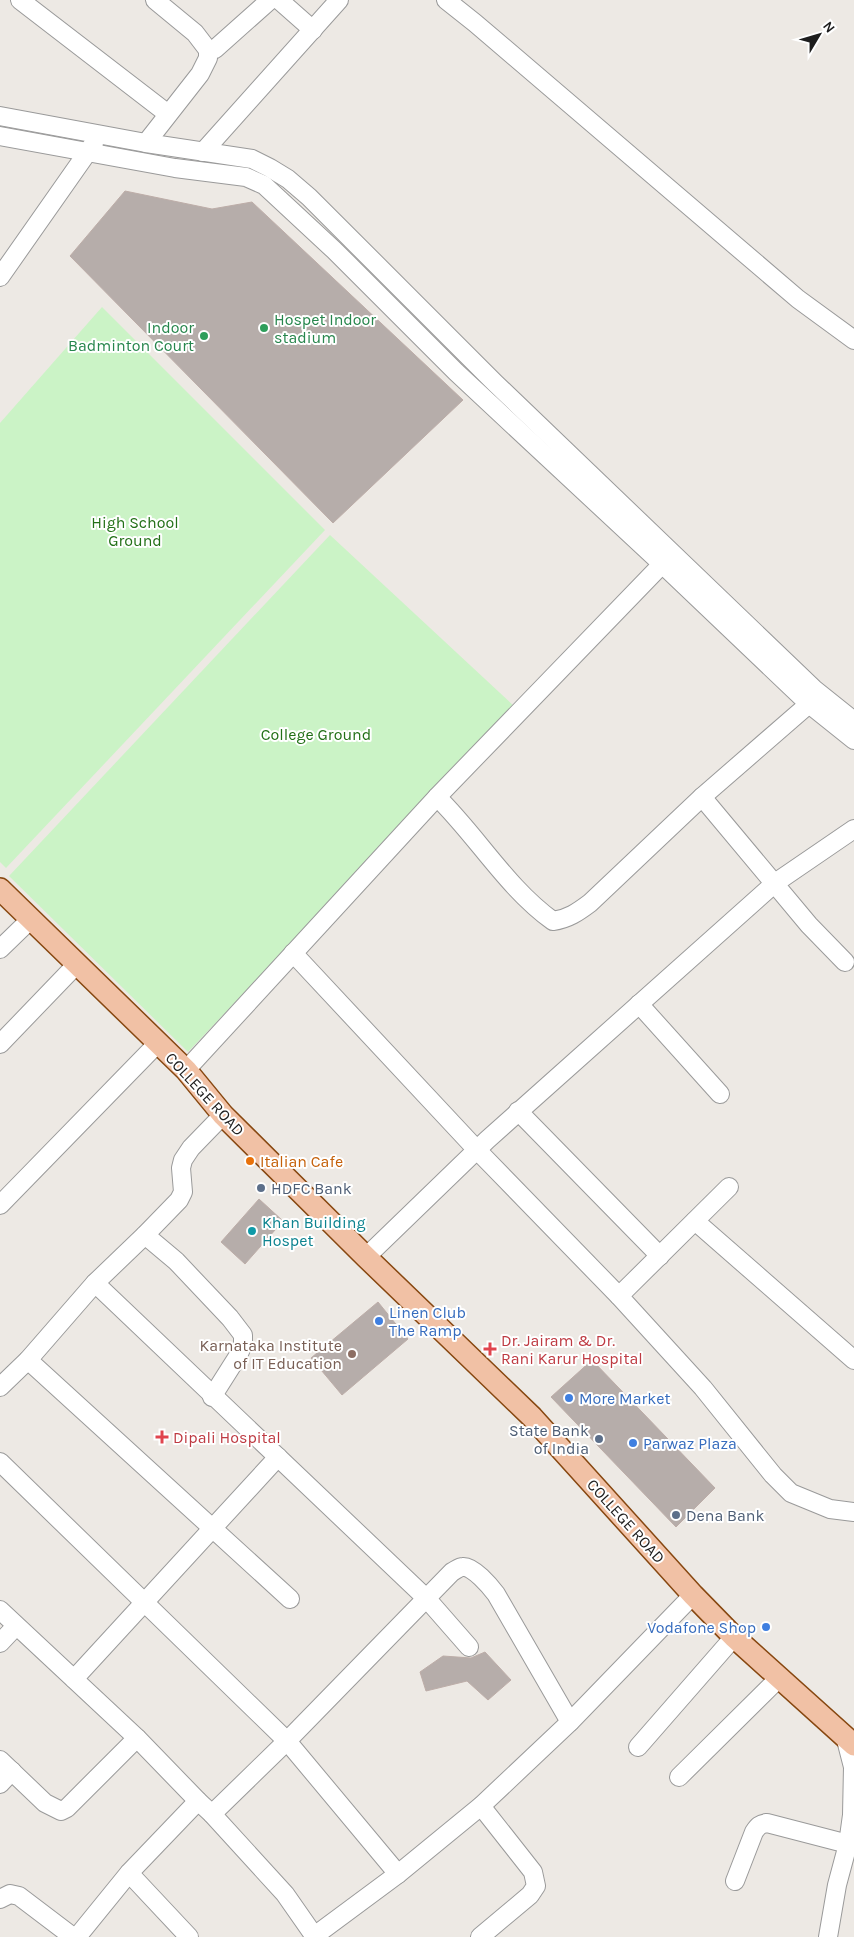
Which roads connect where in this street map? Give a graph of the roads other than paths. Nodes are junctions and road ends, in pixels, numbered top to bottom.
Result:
1 (20, 0) edge
2 (155, 0) edge
3 (270, 0) edge
4 (280, 0) edge
5 (339, 0) edge
6 (446, 0) edge
7 (313, 30) junction
8 (215, 49) dead end
9 (168, 114) junction
10 (0, 116) edge
11 (100, 135) junction
12 (0, 136) edge
13 (146, 143) junction
14 (88, 152) junction
15 (203, 152) junction
16 (0, 277) edge
17 (854, 340) edge
18 (667, 558) junction
19 (809, 704) junction
20 (854, 721) edge
21 (854, 740) edge
22 (437, 797) junction
23 (702, 797) junction
24 (854, 829) edge
25 (775, 884) junction
26 (0, 889) edge
27 (31, 919) junction
28 (0, 949) edge
29 (293, 954) junction
30 (845, 962) dead end
31 (77, 964) junction
32 (639, 1004) junction
33 (0, 1044) edge
34 (157, 1044) junction
35 (186, 1070) junction
36 (720, 1094) dead end
37 (518, 1111) junction
38 (224, 1115) junction
39 (477, 1150) junction
40 (729, 1187) dead end
41 (0, 1205) edge
42 (695, 1221) junction
43 (146, 1235) junction
44 (660, 1256) junction
45 (366, 1257) junction
46 (95, 1283) junction
47 (619, 1296) junction
48 (28, 1360) junction
49 (854, 1360) edge
50 (0, 1387) edge
51 (212, 1397) junction
52 (278, 1457) junction
53 (0, 1462) edge
54 (854, 1512) edge
55 (212, 1527) junction
56 (693, 1595) junction
57 (290, 1599) dead end
58 (427, 1599) junction
59 (144, 1603) junction
60 (0, 1610) edge
61 (16, 1626) junction
62 (734, 1637) junction
63 (0, 1643) edge
64 (469, 1647) dead end
65 (780, 1677) junction
66 (74, 1679) junction
67 (570, 1722) junction
68 (137, 1738) junction
69 (850, 1740) edge
70 (287, 1741) junction
71 (638, 1747) dead end
72 (6, 1766) edge
73 (679, 1777) dead end
74 (0, 1784) edge
75 (198, 1801) junction
76 (481, 1806) junction
77 (212, 1814) junction
78 (853, 1815) edge
79 (848, 1844) junction
80 (129, 1873) junction
81 (398, 1874) junction
82 (735, 1881) dead end
83 (0, 1899) edge
84 (314, 1936) edge
85 (75, 1937) edge
86 (189, 1937) edge
87 (480, 1937) edge
88 (828, 1937) edge

1 - 9 street
2 - 9 street
3 - 8 street
4 - 7 street
5 - 7 street
6 - 17 street
7 - 15 street
9 - 13 street
10 - 11 street
11 - 13 street
11 - 14 street
12 - 14 street
13 - 15 street
14 - 16 street
14 - 18 street
15 - 18 street
18 - 19 street
18 - 20 street
18 - 22 street
19 - 21 street
19 - 23 street
22 - 23 street
22 - 29 street
23 - 25 street
24 - 25 street
25 - 30 street
25 - 32 street
26 - 27 main road, COLLEGE ROAD
27 - 28 street
27 - 31 main road, COLLEGE ROAD
29 - 35 street
29 - 39 street
31 - 33 street
31 - 34 main road, COLLEGE ROAD
32 - 36 street
32 - 37 street
34 - 35 main road, COLLEGE ROAD
34 - 41 street
35 - 38 main road, COLLEGE ROAD
37 - 39 street
37 - 44 street
38 - 43 street
38 - 45 main road, COLLEGE ROAD
39 - 45 street
39 - 47 street
40 - 42 street
42 - 44 street
42 - 49 street
43 - 46 street
43 - 51 street
44 - 47 street
45 - 56 main road, COLLEGE ROAD
46 - 48 street
46 - 51 street
47 - 54 street
48 - 50 street
48 - 55 street
51 - 52 street
52 - 55 street
52 - 58 street
53 - 59 street
55 - 57 street
55 - 59 street
56 - 62 main road, COLLEGE ROAD
56 - 67 street
58 - 64 street
58 - 67 street
58 - 70 street
59 - 66 street
59 - 70 street
60 - 61 street
61 - 63 street
61 - 66 street
62 - 65 main road, COLLEGE ROAD
62 - 71 street
65 - 69 main road, COLLEGE ROAD
65 - 73 street
66 - 68 street
67 - 76 street
68 - 72 street
68 - 75 street
69 - 78 street
70 - 77 street
70 - 81 street
72 - 74 street
75 - 77 street
75 - 80 street
76 - 81 street
76 - 87 street
77 - 84 street
78 - 79 street
79 - 82 street
79 - 88 street
80 - 85 street
80 - 86 street
81 - 84 street
83 - 85 street

